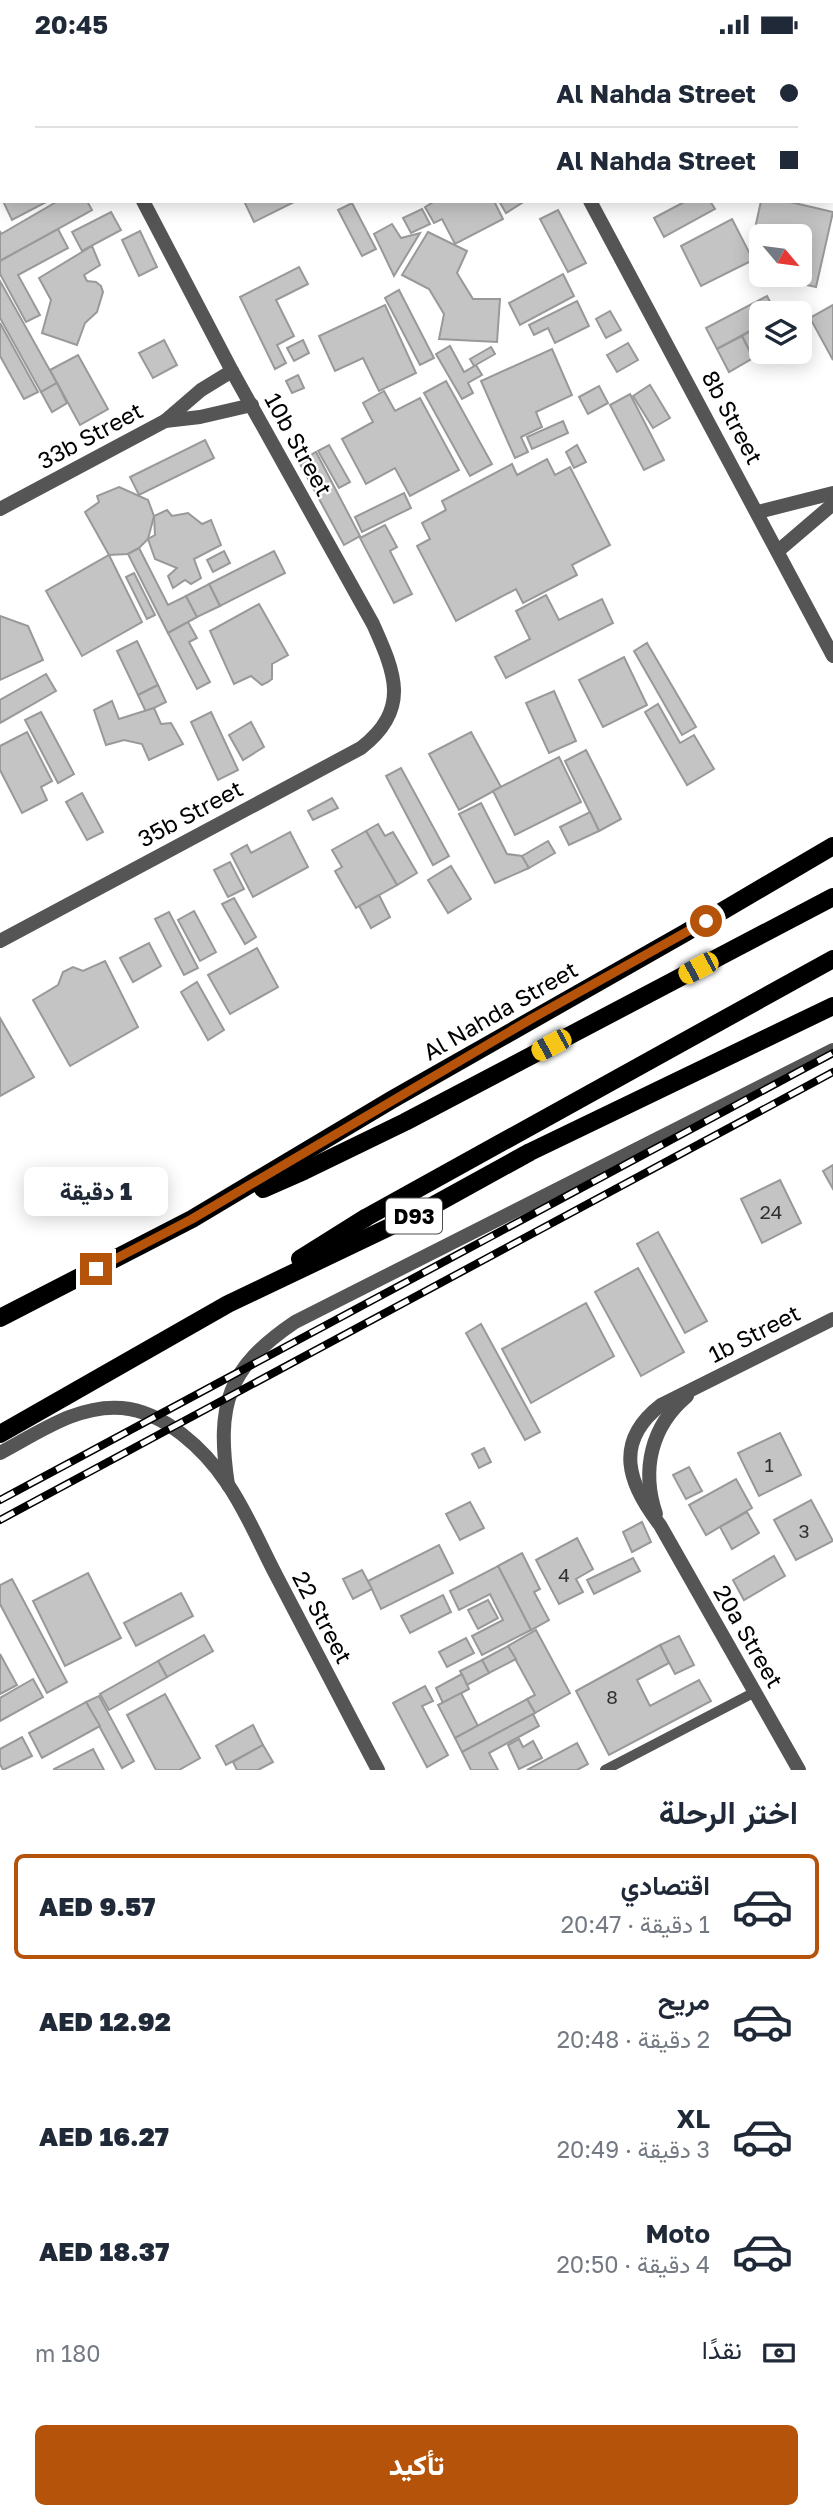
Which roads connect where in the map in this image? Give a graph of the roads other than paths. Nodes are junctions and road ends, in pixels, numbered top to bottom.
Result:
1 (144, 203) edge
2 (591, 203) edge
3 (232, 371) junction
4 (251, 405) junction
5 (165, 421) junction
6 (833, 493) edge
7 (833, 504) edge
8 (0, 509) edge
9 (758, 512) junction
10 (778, 551) junction
11 (833, 656) edge
12 (390, 714) joint
13 (833, 836) edge
14 (833, 846) edge
15 (833, 897) edge
16 (685, 933) junction
17 (0, 941) edge
18 (833, 959) edge
19 (833, 1006) edge
20 (833, 1050) edge
21 (192, 1219) junction
22 (229, 1304) junction
23 (0, 1318) edge
24 (833, 1319) edge
25 (695, 1389) junction
26 (0, 1434) edge
27 (0, 1453) edge
28 (228, 1485) junction
29 (660, 1525) junction
30 (755, 1692) junction
31 (378, 1770) edge
32 (605, 1770) edge
33 (799, 1770) edge

1 - 3 street, 10b Street
2 - 9 street, 8b Street
3 - 4 street, 10b Street
3 - 5 street, 33b Street
4 - 5 street, 33b Street
4 - 12 street, 10b Street
5 - 8 street, 33b Street
6 - 9 street
7 - 10 street
9 - 10 street, 8b Street
10 - 11 street, 8b Street
12 - 17 street, 35b Street
13 - 16 street
14 - 16 main road, Al Nahda Street
15 - 21 main road, Al Nahda Street
16 - 21 main road, Al Nahda Street
18 - 22 main road
19 - 22 main road, D93
20 - 28 street
21 - 23 main road, Al Nahda Street
22 - 26 main road, D93
24 - 25 street, 1b Street
25 - 29 street, 1b Street
25 - 29 street, 1b Street
27 - 28 street
28 - 31 street, 22 Street
29 - 30 street, 20a Street
30 - 32 lane
30 - 33 street, 20a Street

